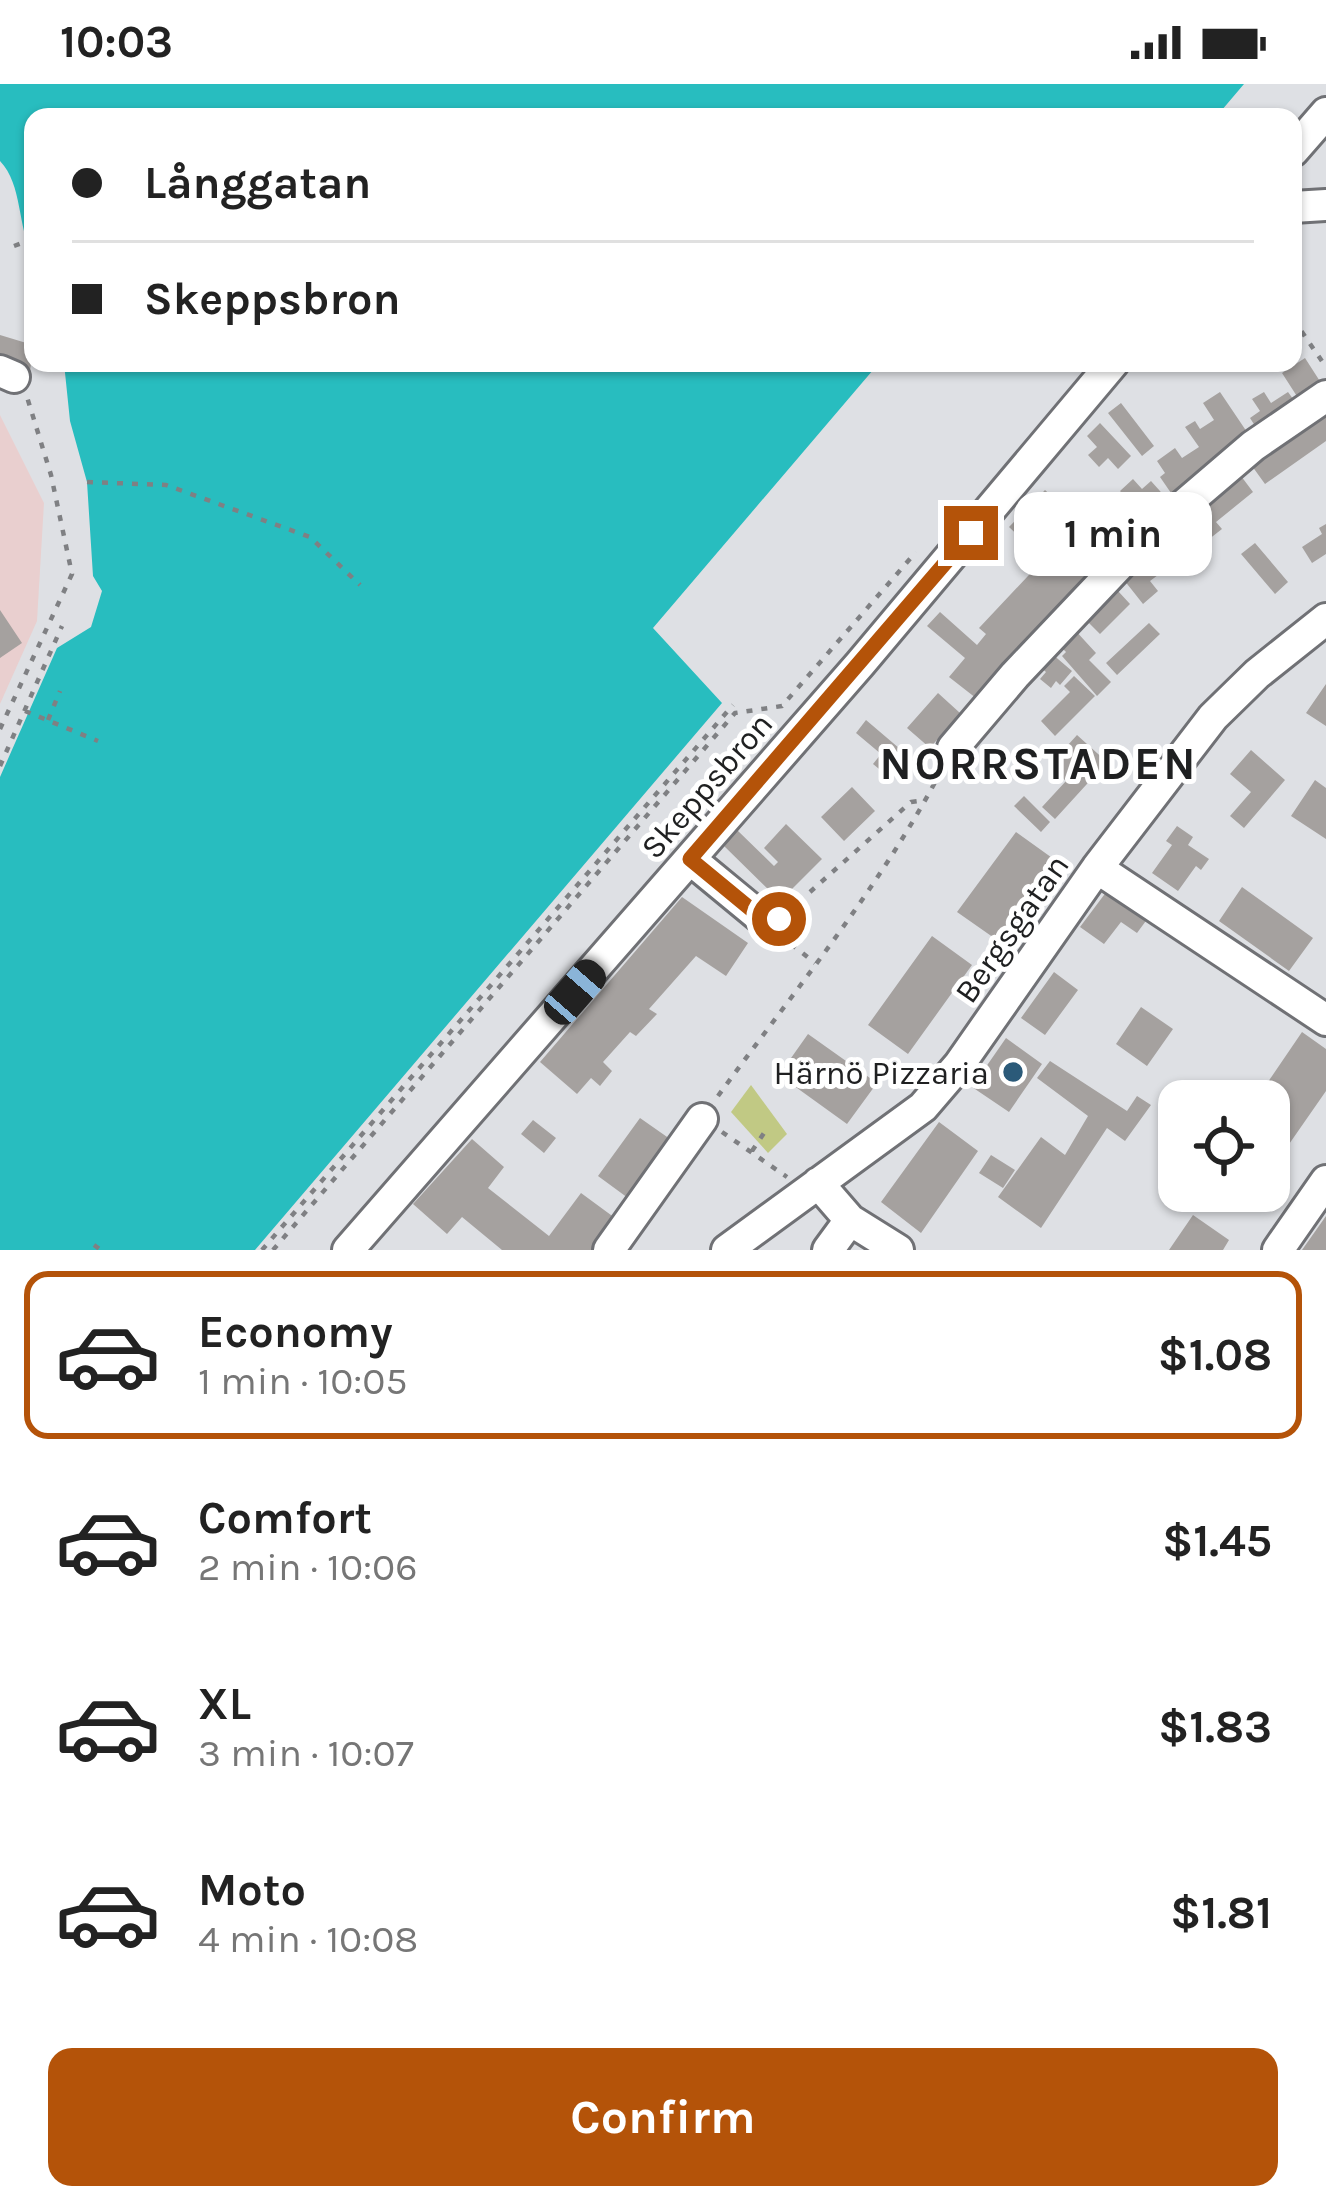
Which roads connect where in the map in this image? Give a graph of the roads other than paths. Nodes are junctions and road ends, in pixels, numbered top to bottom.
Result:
1 (1326, 113) edge
2 (1302, 141) edge
3 (1105, 372) edge
4 (1326, 396) edge
5 (1326, 619) edge
6 (952, 748) road end
7 (690, 859) junction
8 (1097, 868) junction
9 (784, 922) road end
10 (1326, 1020) edge
11 (701, 1119) road end
12 (1326, 1180) edge
13 (818, 1183) junction
14 (850, 1220) junction
15 (348, 1250) edge
16 (609, 1250) edge
17 (727, 1250) edge
18 (828, 1250) edge
19 (898, 1250) edge
20 (1278, 1250) edge

1 - 2 street
3 - 7 street, Skeppsbron
4 - 6 street
5 - 8 street, Bergsgatan
7 - 9 street
7 - 15 street, Skeppsbron
8 - 10 street
8 - 13 street, Bergsgatan
11 - 16 street
12 - 20 street
13 - 14 street
13 - 17 street, Bergsgatan
14 - 18 street
14 - 19 street

